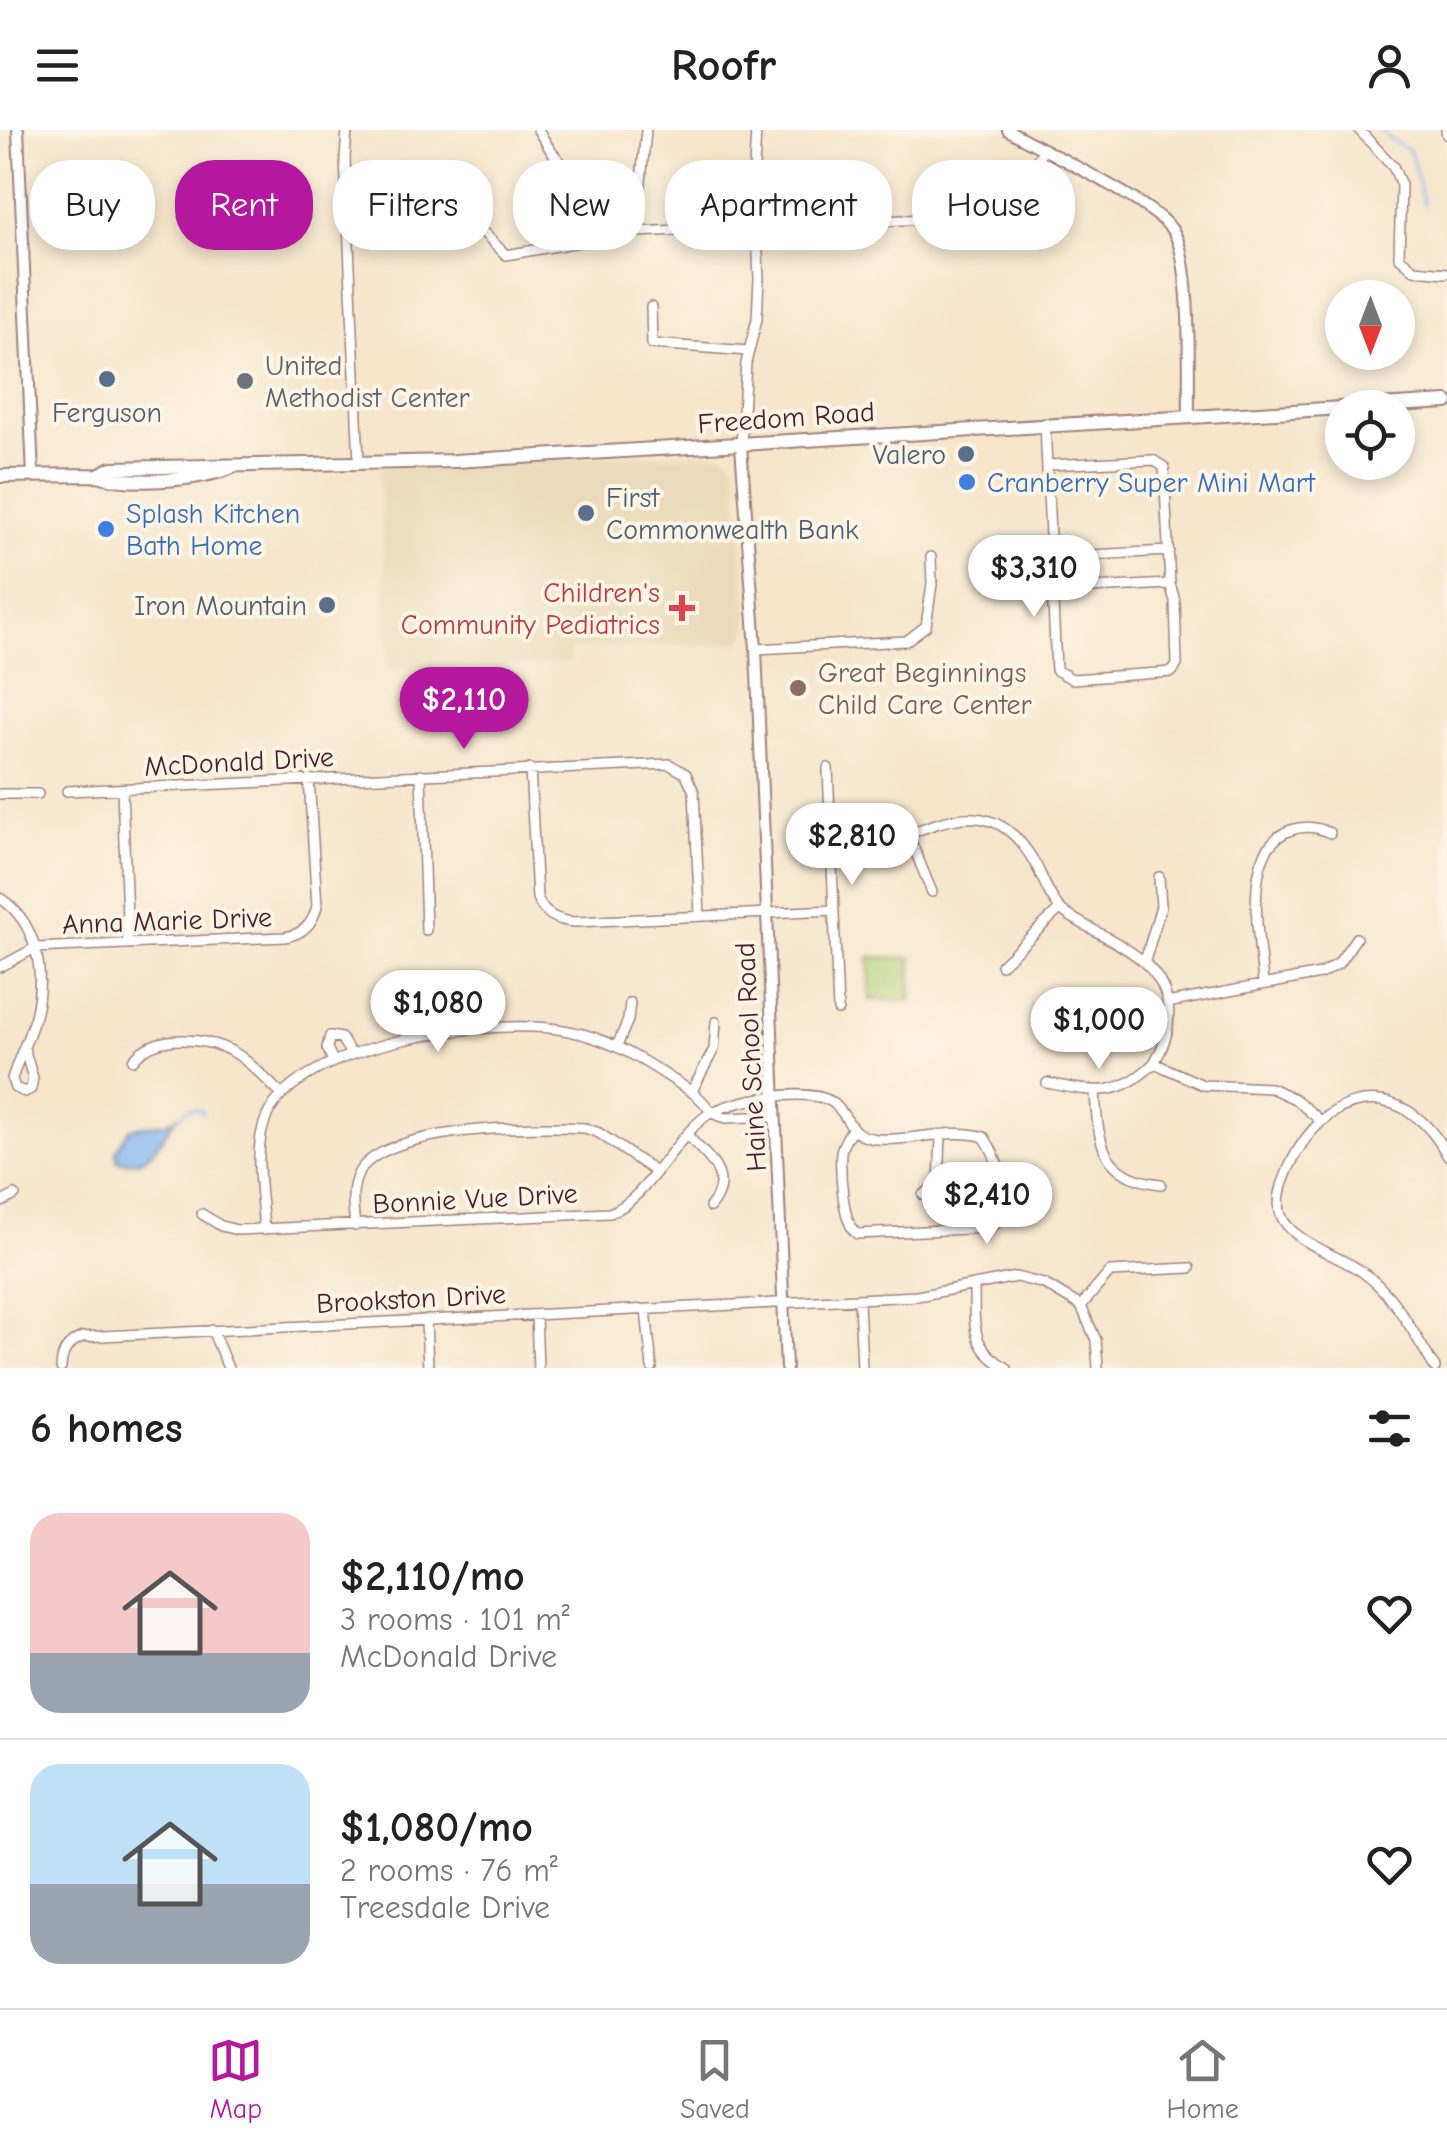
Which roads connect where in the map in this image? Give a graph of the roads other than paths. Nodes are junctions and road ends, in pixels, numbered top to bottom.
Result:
1 (18, 130) edge
2 (347, 130) edge
3 (538, 130) edge
4 (646, 130) edge
5 (756, 130) edge
6 (1008, 130) edge
7 (1359, 130) edge
8 (1043, 151) junction
9 (347, 160) edge
10 (560, 160) edge
11 (643, 160) edge
12 (754, 160) edge
13 (892, 221) edge
14 (493, 242) edge
15 (349, 250) edge
16 (534, 250) edge
17 (756, 250) edge
18 (1447, 272) edge
19 (651, 306) dead end
20 (750, 350) junction
21 (1447, 402) edge
22 (1415, 404) edge
23 (1325, 409) edge
24 (1190, 415) junction
25 (1046, 423) junction
26 (741, 444) junction
27 (359, 462) junction
28 (1048, 466) junction
29 (0, 476) edge
30 (33, 476) junction
31 (1168, 551) junction
32 (1051, 557) junction
33 (931, 558) dead end
34 (1170, 584) junction
35 (1052, 590) junction
36 (756, 650) junction
37 (828, 768) dead end
38 (530, 769) junction
39 (421, 774) junction
40 (309, 779) junction
41 (122, 790) junction
42 (68, 792) dead end
43 (0, 794) edge
44 (38, 794) dead end
45 (1330, 833) dead end
46 (908, 834) junction
47 (831, 857) junction
48 (1159, 877) dead end
49 (932, 892) dead end
50 (0, 898) edge
51 (1060, 909) junction
52 (834, 910) junction
53 (766, 914) junction
54 (700, 916) junction
55 (426, 930) dead end
56 (1356, 938) dead end
57 (128, 943) junction
58 (35, 948) junction
59 (1145, 961) junction
60 (1001, 965) dead end
61 (0, 967) edge
62 (1263, 984) junction
63 (1168, 1003) junction
64 (630, 1004) dead end
65 (838, 1010) dead end
66 (716, 1022) dead end
67 (616, 1046) junction
68 (24, 1048) dead end
69 (351, 1054) junction
70 (133, 1060) dead end
71 (334, 1061) junction
72 (1154, 1062) junction
73 (1047, 1084) dead end
74 (692, 1091) junction
75 (1096, 1092) junction
76 (282, 1095) junction
77 (774, 1097) junction
78 (712, 1113) junction
79 (775, 1116) junction
80 (1321, 1120) junction
81 (852, 1129) junction
82 (1447, 1130) edge
83 (687, 1135) junction
84 (941, 1137) junction
85 (1438, 1138) junction
86 (1447, 1155) edge
87 (654, 1171) junction
88 (1161, 1184) dead end
89 (15, 1195) dead end
90 (923, 1195) dead end
91 (0, 1203) edge
92 (710, 1207) dead end
93 (202, 1214) dead end
94 (355, 1226) junction
95 (264, 1230) junction
96 (1190, 1268) dead end
97 (974, 1287) junction
98 (859, 1300) junction
99 (783, 1305) junction
100 (1080, 1306) junction
101 (646, 1310) junction
102 (536, 1315) junction
103 (426, 1320) junction
104 (212, 1330) junction
105 (61, 1368) edge
106 (228, 1368) edge
107 (428, 1368) edge
108 (538, 1368) edge
109 (652, 1368) edge
110 (786, 1368) edge
111 (862, 1368) edge
112 (1007, 1368) edge
113 (1098, 1368) edge
114 (1434, 1368) edge

1 - 30 street
2 - 9 street
3 - 10 street
4 - 11 street
5 - 12 street
6 - 8 street
7 - 18 street
8 - 13 street
8 - 24 street
14 - 16 street
15 - 27 street
17 - 20 street
19 - 20 street
20 - 26 street
21 - 22 main road, Freedom Road
23 - 24 main road, Freedom Road
24 - 25 main road, Freedom Road
25 - 26 main road, Freedom Road
25 - 28 street
26 - 27 main road, Freedom Road
26 - 36 street, Haine School Road
27 - 30 main road, Freedom Road
28 - 31 street
28 - 32 street
29 - 30 main road, Freedom Road
31 - 32 street
31 - 34 street
32 - 35 street
33 - 36 street
34 - 35 street
34 - 35 street
36 - 53 street, Haine School Road
37 - 47 street
38 - 39 street, McDonald Drive
38 - 54 street, McDonald Drive
38 - 54 street
39 - 40 street, McDonald Drive
39 - 55 street
40 - 41 street, McDonald Drive
40 - 57 street, Anna Marie Drive
41 - 42 street, McDonald Drive
41 - 57 street
43 - 44 street
45 - 62 street
46 - 47 street
46 - 49 street
46 - 51 street
47 - 52 street
48 - 59 street
50 - 58 street
51 - 59 street
51 - 60 street
52 - 53 street
52 - 65 street
53 - 54 street
53 - 77 street, Haine School Road
56 - 62 street
57 - 58 street, Anna Marie Drive
58 - 61 street, Anna Marie Drive
58 - 68 street
59 - 63 street
62 - 63 street
63 - 72 street
64 - 67 street
66 - 74 street
67 - 69 street
67 - 74 street
69 - 71 street
69 - 71 street
70 - 76 street
71 - 76 street
72 - 75 street
72 - 80 street
73 - 75 street
74 - 78 street
75 - 88 street
76 - 95 street
77 - 78 street, Bonnie Vue Drive
77 - 79 street, Haine School Road
77 - 81 street, Bonnie Vue Drive
78 - 79 street
78 - 83 street, Bonnie Vue Drive
79 - 99 street, Haine School Road
80 - 85 street
80 - 114 street
81 - 84 street
81 - 84 street
82 - 85 street
83 - 87 street, Bonnie Vue Drive
83 - 92 street
84 - 90 street
85 - 86 street
87 - 94 street, Bonnie Vue Drive
87 - 94 street
89 - 91 street
93 - 95 street, Bonnie Vue Drive
94 - 95 street, Bonnie Vue Drive
96 - 100 street
97 - 98 street, Brookston Drive
97 - 100 street, Brookston Drive
97 - 112 street
98 - 99 street, Brookston Drive
98 - 111 street
99 - 101 street, Brookston Drive
99 - 110 street, Haine School Road
100 - 113 street
101 - 102 street, Brookston Drive
101 - 109 street
102 - 103 street, Brookston Drive
102 - 108 street
103 - 104 street, Brookston Drive
103 - 107 street
104 - 105 street, Brookston Drive
104 - 106 street

